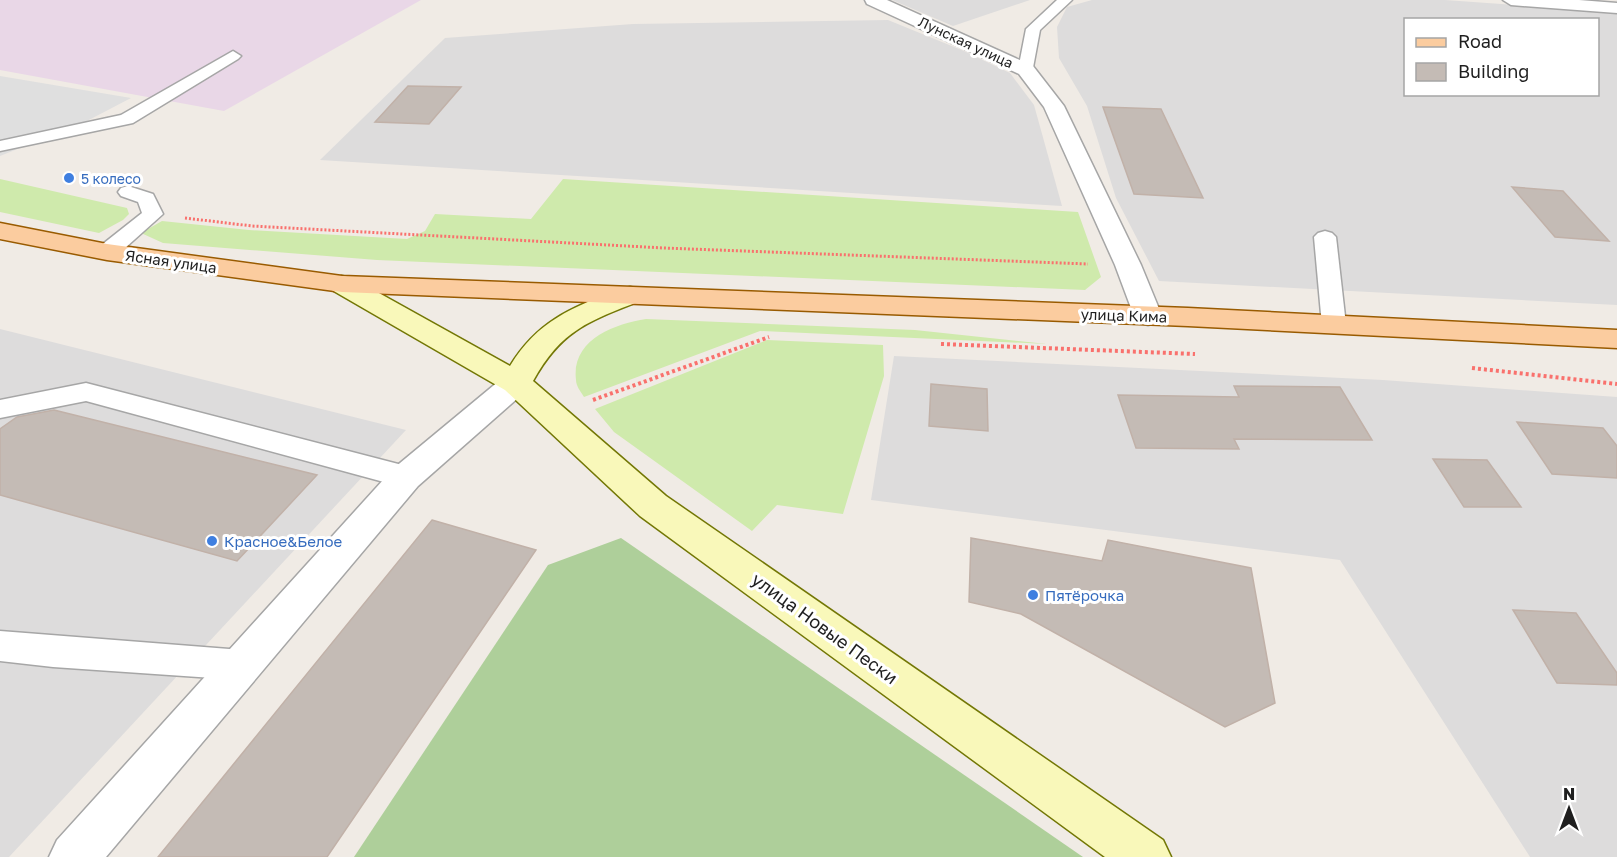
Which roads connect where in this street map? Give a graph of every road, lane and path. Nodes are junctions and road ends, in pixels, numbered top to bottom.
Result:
1 (873, 0) edge
2 (1065, 0) edge
3 (1511, 0) edge
4 (1617, 8) edge
5 (233, 56) dead end
6 (1026, 70) junction
7 (0, 146) edge
8 (128, 192) dead end
9 (153, 214) junction
10 (0, 231) edge
11 (1325, 237) dead end
12 (107, 252) junction
13 (1128, 265) junction
14 (342, 284) junction
15 (630, 295) junction
16 (1148, 316) junction
17 (1334, 325) junction
18 (776, 337) dead end
19 (1617, 339) edge
20 (932, 343) dead end
21 (1207, 354) dead end
22 (1468, 368) dead end
23 (516, 383) junction
24 (1617, 384) edge
25 (0, 409) edge
26 (552, 415) junction
27 (406, 477) junction
28 (0, 646) edge
29 (242, 665) junction
30 (74, 857) edge
31 (1146, 857) edge

1 - 6 street, Лунская улица
2 - 6 lane
3 - 4 street
5 - 7 lane
6 - 13 street
8 - 9 lane
9 - 12 lane
9 - 13 path
10 - 12 main road, Ясная улица
11 - 17 lane
12 - 14 main road, Ясная улица
13 - 16 street
14 - 15 main road, Ясная улица
14 - 23 main road, улица Новые Пески
15 - 16 main road, улица Кима
15 - 23 main road
16 - 17 main road, улица Кима
17 - 19 main road, улица Кима
18 - 26 path
20 - 21 path
22 - 24 path
23 - 26 main road, улица Новые Пески
23 - 27 street
25 - 27 lane
26 - 31 main road, улица Новые Пески
27 - 29 street
28 - 29 lane
29 - 30 street

